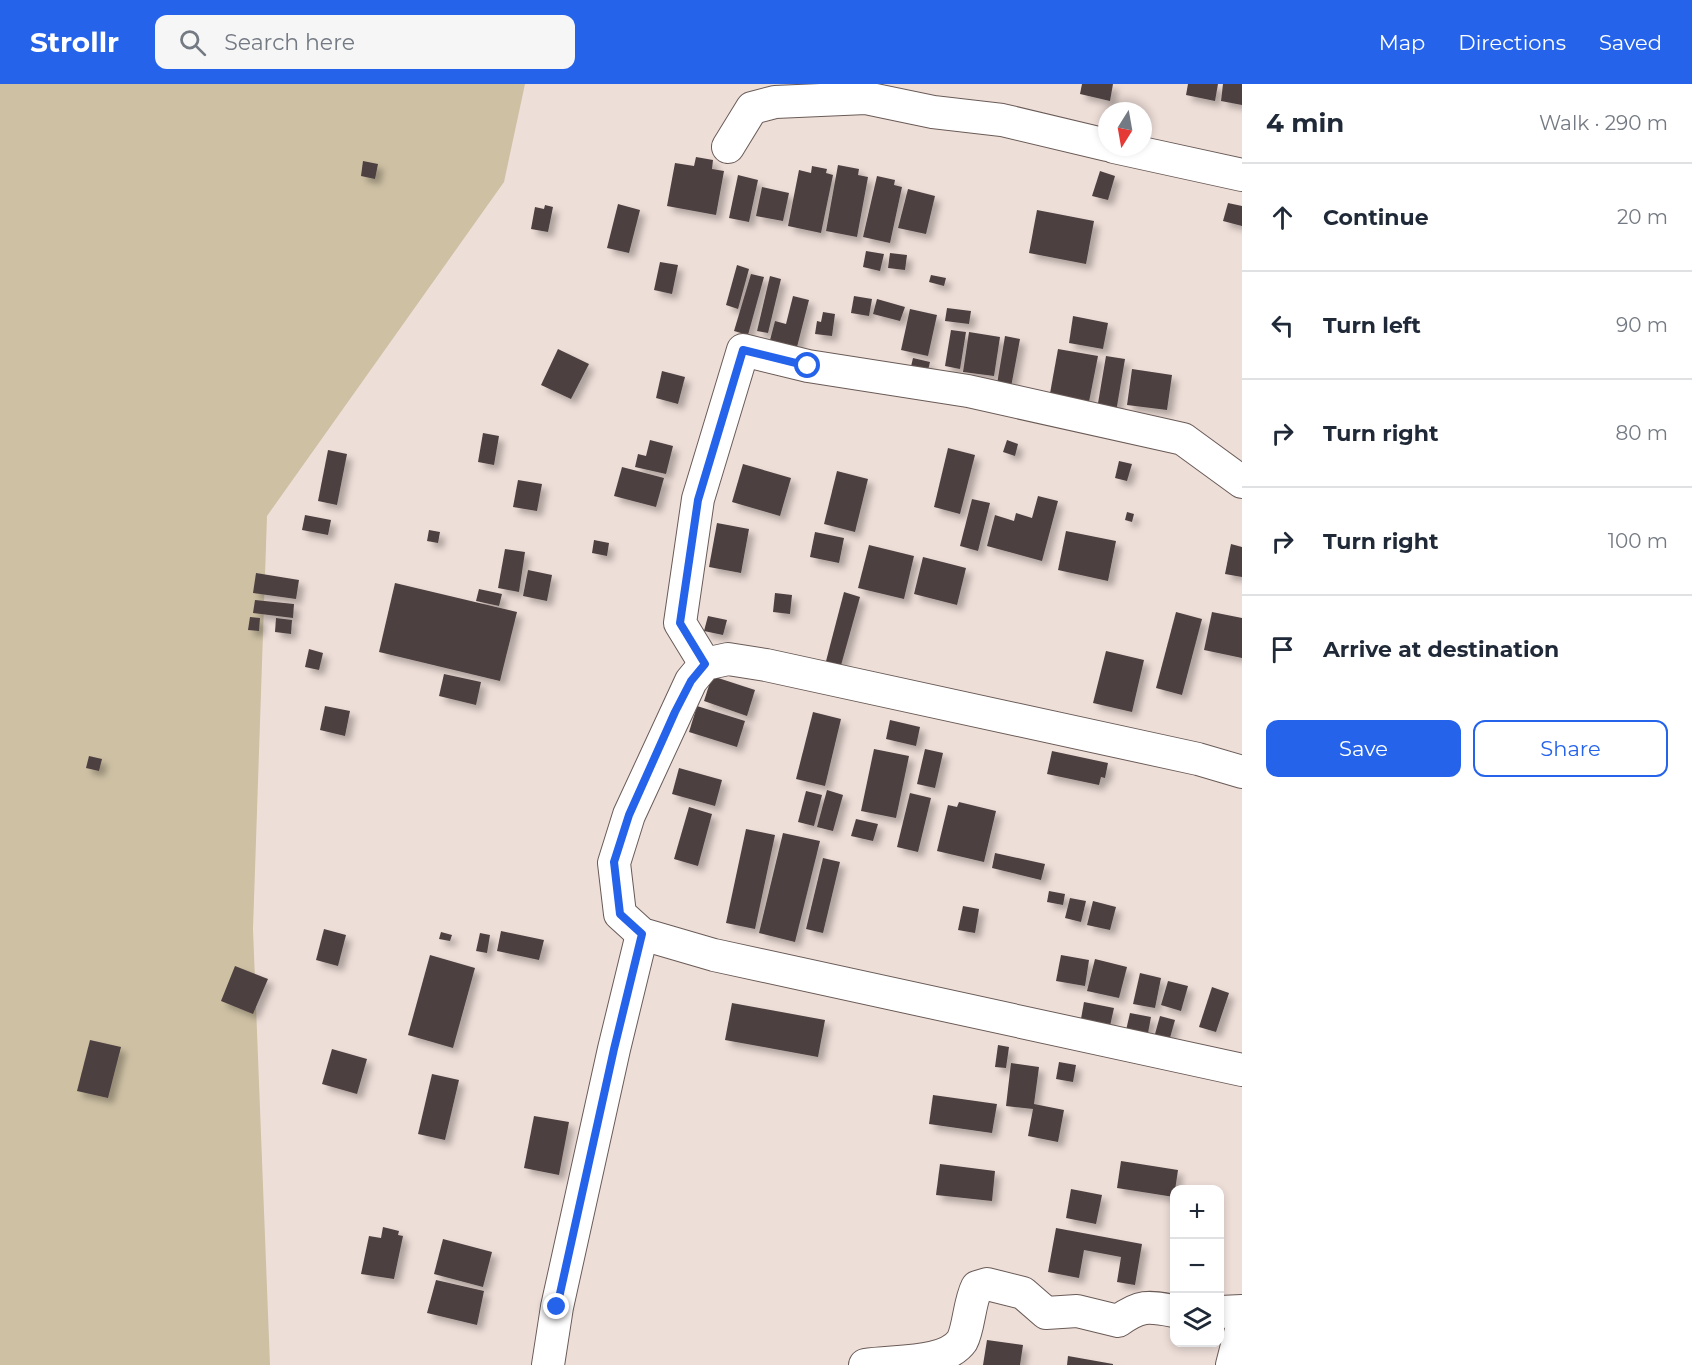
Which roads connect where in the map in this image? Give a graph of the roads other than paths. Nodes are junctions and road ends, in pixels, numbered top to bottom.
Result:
1 (1098, 144) edge
2 (729, 147) dead end
3 (1152, 155) edge
4 (1242, 175) edge
5 (1242, 482) edge
6 (705, 664) junction
7 (1242, 772) edge
8 (642, 934) junction
9 (1242, 1070) edge
10 (1170, 1310) edge
11 (1224, 1311) edge
12 (1242, 1311) edge
13 (1242, 1326) edge
14 (548, 1365) edge
15 (865, 1365) edge
16 (1232, 1365) edge

1 - 2 street
3 - 4 street
5 - 6 street
6 - 7 street
6 - 8 street
8 - 9 street
8 - 14 street
10 - 15 street
11 - 12 street
13 - 16 street

